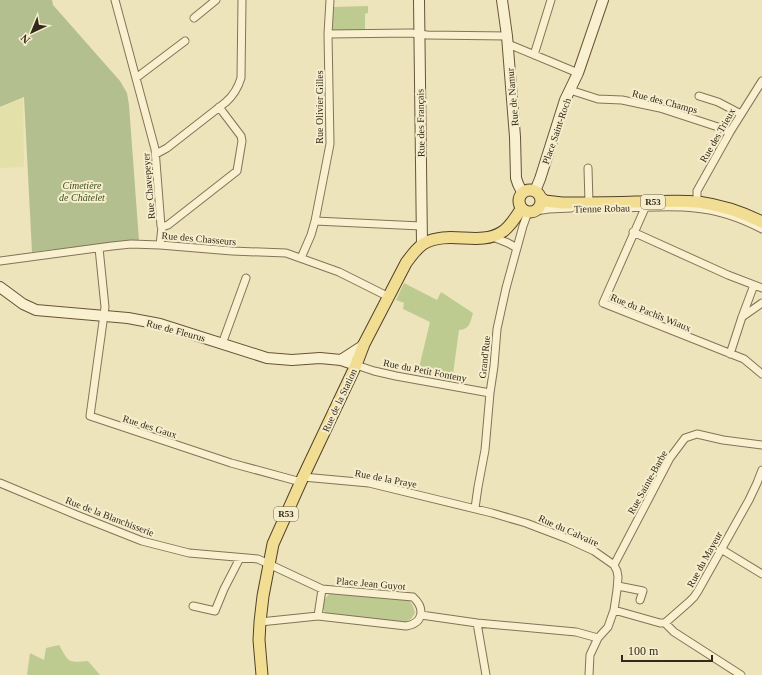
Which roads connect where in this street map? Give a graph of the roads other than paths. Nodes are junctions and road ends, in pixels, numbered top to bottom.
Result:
1 (216, 0) edge
2 (242, 0) edge
3 (330, 0) edge
4 (419, 0) edge
5 (502, 0) edge
6 (551, 0) edge
7 (603, 0) edge
8 (117, 1) edge
9 (194, 18) dead end
10 (328, 34) junction
11 (419, 34) junction
12 (507, 40) junction
13 (184, 42) dead end
14 (534, 55) junction
15 (578, 72) junction
16 (136, 78) junction
17 (762, 80) edge
18 (570, 90) junction
19 (699, 96) dead end
20 (219, 107) junction
21 (741, 114) junction
22 (730, 132) junction
23 (156, 154) junction
24 (588, 168) dead end
25 (522, 192) junction
26 (538, 194) junction
27 (697, 202) junction
28 (589, 203) junction
29 (645, 208) junction
30 (528, 211) junction
31 (315, 221) junction
32 (762, 222) edge
33 (422, 226) junction
34 (162, 227) junction
35 (762, 229) edge
36 (634, 232) junction
37 (493, 237) junction
38 (160, 245) junction
39 (422, 245) junction
40 (100, 248) junction
41 (517, 248) junction
42 (301, 258) junction
43 (0, 261) edge
44 (246, 278) dead end
45 (754, 285) junction
46 (0, 287) edge
47 (762, 288) edge
48 (389, 297) junction
49 (762, 303) edge
50 (104, 316) junction
51 (742, 317) junction
52 (222, 344) junction
53 (364, 344) junction
54 (730, 354) junction
55 (341, 360) junction
56 (358, 366) junction
57 (762, 374) edge
58 (490, 393) junction
59 (762, 446) edge
60 (762, 470) edge
61 (302, 479) junction
62 (0, 483) edge
63 (760, 484) edge
64 (475, 508) junction
65 (721, 549) junction
66 (240, 558) junction
67 (269, 565) junction
68 (614, 565) junction
69 (762, 574) edge
70 (618, 586) junction
71 (322, 589) junction
72 (640, 600) dead end
73 (193, 606) dead end
74 (614, 610) junction
75 (421, 615) junction
76 (318, 616) junction
77 (260, 622) junction
78 (477, 623) junction
79 (665, 623) junction
80 (598, 638) junction
81 (262, 675) edge
82 (486, 675) edge
83 (589, 675) edge
84 (741, 675) edge

1 - 9 street
2 - 20 street
3 - 10 street, Rue Olivier Gilles
4 - 11 main road, Rue des Français
5 - 12 main road, Rue de Namur
6 - 14 street
7 - 15 main road, Place Saint-Roch
8 - 16 street, Rue Chavepeyer
10 - 11 street
10 - 31 street, Rue Olivier Gilles
11 - 12 street
11 - 33 main road, Rue des Français
12 - 14 street
12 - 25 main road, Rue de Namur
13 - 16 street
14 - 15 street
15 - 18 main road, Place Saint-Roch
16 - 23 street, Rue Chavepeyer
17 - 21 street, Rue des Trieux
18 - 22 street, Rue des Champs
18 - 26 main road, Place Saint-Roch
19 - 21 street
20 - 23 street
20 - 34 street
21 - 22 street, Rue des Trieux
22 - 27 street, Rue des Trieux
23 - 34 street, Rue Chavepeyer
24 - 28 street
25 - 26 main road, R53
25 - 30 main road
26 - 28 main road, Tienne Robau / R53
26 - 30 main road
27 - 28 main road, Tienne Robau / R53
27 - 32 main road, Tienne Robau / R53
29 - 30 street, Tienne Robau
29 - 35 street, Tienne Robau
29 - 36 street, Rue du Pachîs Wiaux
30 - 37 main road
30 - 41 street, Grand'Rue
31 - 33 street
31 - 42 street, Rue Olivier Gilles
33 - 39 main road, Rue des Français
34 - 38 street, Rue Chavepeyer
36 - 45 street
36 - 54 street, Rue du Pachîs Wiaux
37 - 39 main road, Rue de la Station / R53
37 - 41 street
38 - 40 street, Rue des Chasseurs
38 - 42 street, Rue des Chasseurs
39 - 48 main road, Rue de la Station / R53
40 - 43 street, Rue des Chasseurs
40 - 50 street
41 - 58 street, Grand'Rue
42 - 48 street, Rue des Chasseurs
44 - 52 street
45 - 47 street
45 - 51 street
46 - 50 main road, Rue de Fleurus
48 - 53 main road, Rue de la Station / R53
49 - 51 street
50 - 52 main road, Rue de Fleurus
50 - 61 street, Rue des Gaux
51 - 54 street
52 - 55 main road, Rue de Fleurus
53 - 55 main road
53 - 56 main road, Rue de la Station / R53
54 - 57 street, Rue du Pachîs Wiaux
55 - 56 main road, Rue de Fleurus
56 - 58 street, Rue du Petit Fonteny
56 - 61 main road, Rue de la Station / R53
58 - 64 street, Grand'Rue
59 - 68 street, Rue Sainte-Barbe
60 - 63 street, Rue du Mayeur
61 - 64 street, Rue de la Praye
61 - 67 main road, Rue de la Station / R53
62 - 66 street, Rue de la Blanchisserie
63 - 65 street, Rue du Mayeur
64 - 68 street, Rue du Calvaire
65 - 69 street
65 - 79 street, Rue du Mayeur
66 - 67 street, Rue de la Blanchisserie
66 - 73 street
67 - 71 street, Rue de la Blanchisserie
67 - 77 main road, Rue de la Station / R53
68 - 70 street
70 - 72 street
70 - 74 street
71 - 75 street, Place Jean Guyot
71 - 76 street, Place Jean Guyot
74 - 79 street
74 - 80 street
75 - 76 street
75 - 78 street
76 - 77 street
77 - 81 main road, Rue de la Station / R53
78 - 80 street
78 - 82 street
79 - 84 street
80 - 83 street

